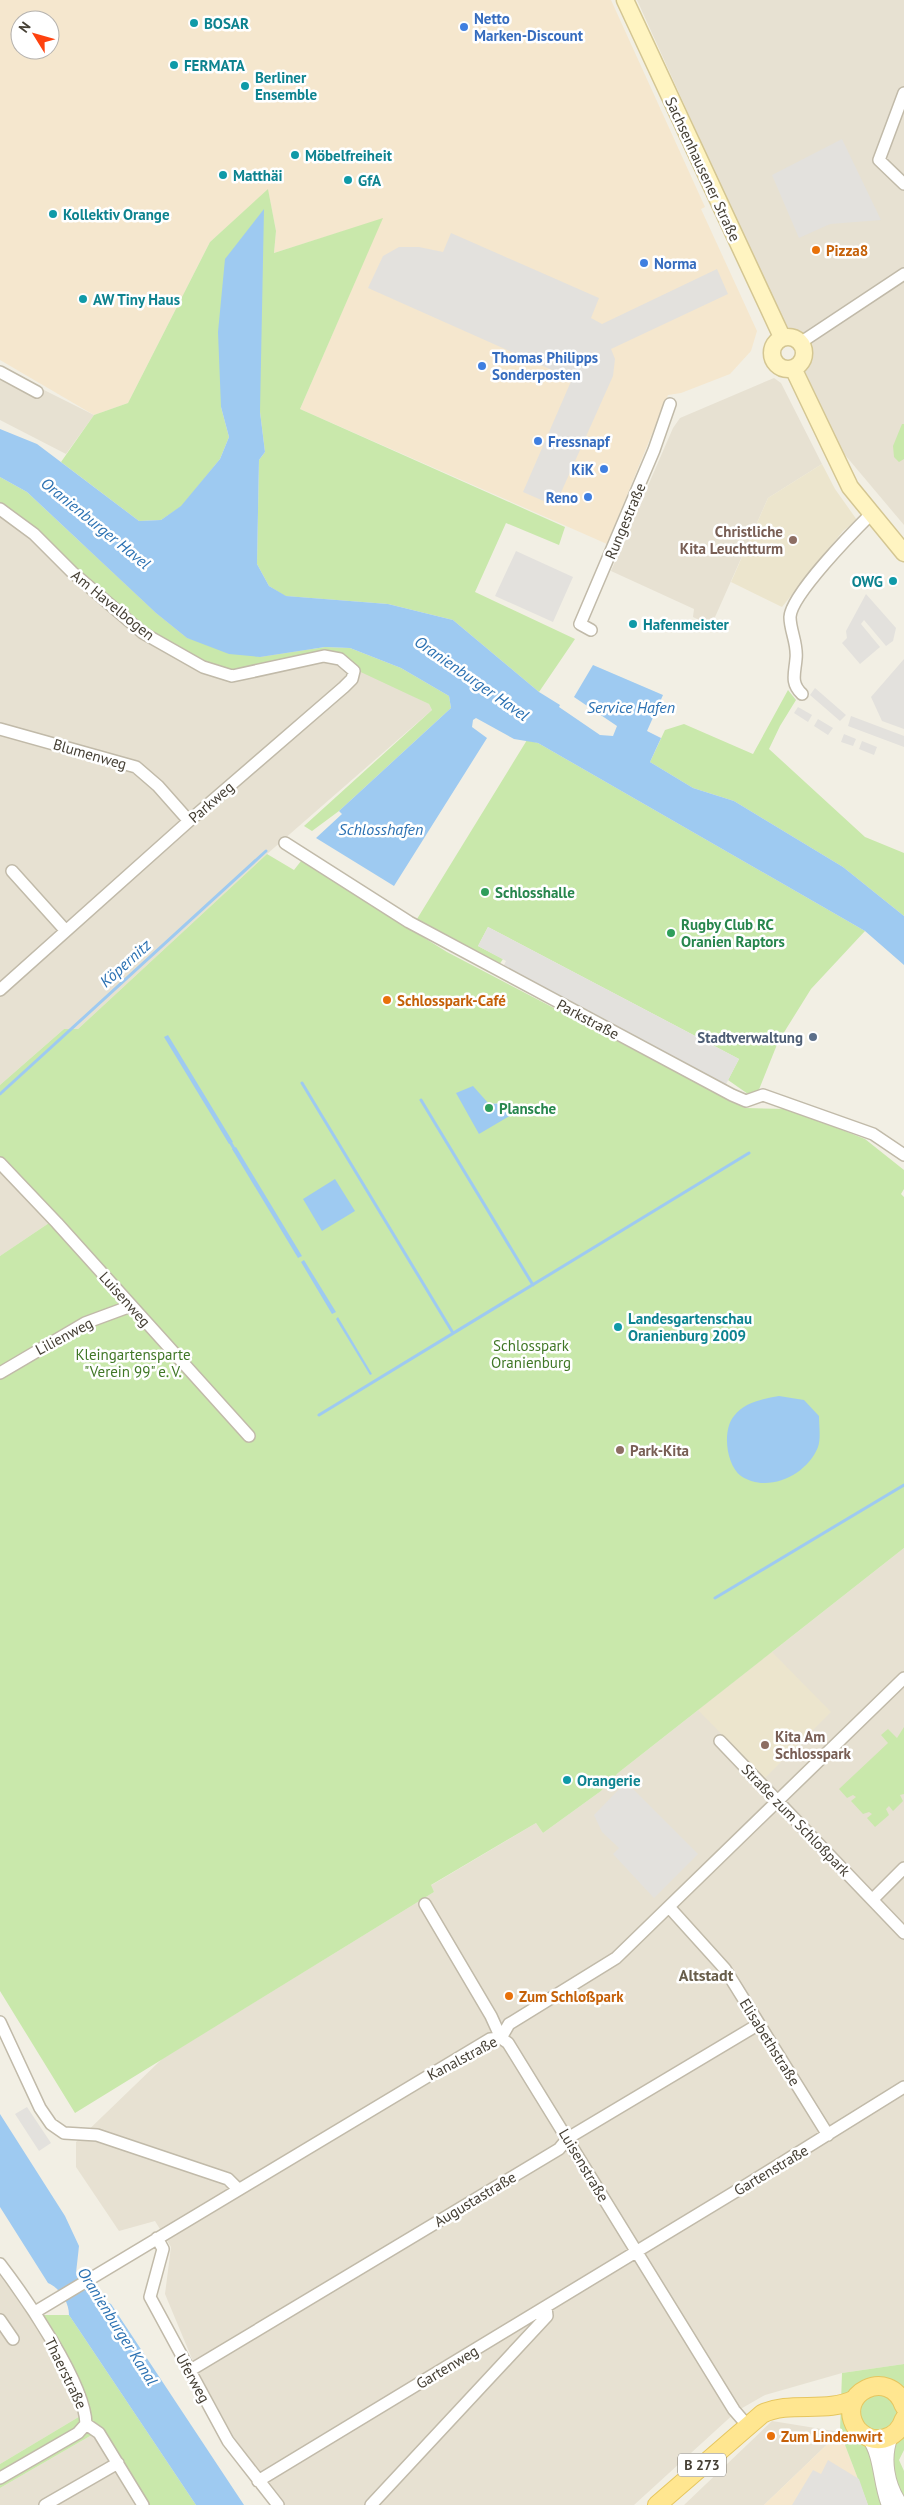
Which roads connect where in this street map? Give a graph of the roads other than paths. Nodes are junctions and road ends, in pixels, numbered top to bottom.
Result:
1 (626, 0) edge
2 (904, 92) edge
3 (904, 184) edge
4 (904, 274) edge
5 (782, 338) junction
6 (800, 343) junction
7 (793, 368) junction
8 (0, 372) edge
9 (37, 392) dead end
10 (670, 404) dead end
11 (0, 509) edge
12 (871, 514) junction
13 (904, 553) edge
14 (591, 630) dead end
15 (354, 671) joint
16 (802, 694) dead end
17 (0, 729) edge
18 (189, 821) junction
19 (285, 843) dead end
20 (12, 871) dead end
21 (66, 931) junction
22 (0, 990) edge
23 (904, 1155) edge
24 (0, 1163) edge
25 (131, 1306) junction
26 (0, 1373) edge
27 (249, 1436) dead end
28 (904, 1678) edge
29 (720, 1742) dead end
30 (777, 1801) junction
31 (904, 1868) edge
32 (873, 1899) junction
33 (425, 1904) dead end
34 (669, 1907) junction
35 (904, 1933) edge
36 (0, 2022) edge
37 (759, 2024) junction
38 (501, 2038) junction
39 (904, 2087) edge
40 (828, 2135) junction
41 (568, 2138) junction
42 (238, 2189) junction
43 (157, 2238) junction
44 (637, 2252) junction
45 (0, 2264) edge
46 (546, 2307) junction
47 (35, 2312) junction
48 (0, 2320) edge
49 (13, 2339) dead end
50 (189, 2371) junction
51 (901, 2395) edge
52 (855, 2399) junction
53 (792, 2409) junction
54 (904, 2419) edge
55 (853, 2422) junction
56 (86, 2424) junction
57 (747, 2426) junction
58 (891, 2436) junction
59 (869, 2438) junction
60 (118, 2463) junction
61 (0, 2478) edge
62 (258, 2481) junction
63 (45, 2505) edge
64 (143, 2505) edge
65 (278, 2505) edge
66 (370, 2505) edge
67 (657, 2505) edge
68 (889, 2505) edge
69 (901, 2505) edge

1 - 5 main road, Sachsenhausener Straße
2 - 3 street
4 - 6 street
5 - 6 main road
5 - 7 main road
6 - 7 main road
7 - 12 main road
8 - 9 street
10 - 14 street, Rungestraße
11 - 15 street, Am Havelbogen
12 - 13 main road
12 - 16 street
15 - 18 street, Parkweg
17 - 18 street, Blumenweg
18 - 21 street, Parkweg
19 - 23 street, Parkstraße
20 - 21 street
21 - 22 street, Parkweg
24 - 25 street, Luisenweg
25 - 26 street, Lilienweg
25 - 27 street, Luisenweg
28 - 30 street, Kanalstraße
29 - 30 street, Straße zum Schloßpark
30 - 32 street, Straße zum Schloßpark
30 - 34 street, Kanalstraße
31 - 32 street
32 - 35 street, Straße zum Schloßpark
33 - 38 street, Luisenstraße
34 - 37 street, Elisabethstraße
34 - 38 street, Kanalstraße
36 - 42 street
37 - 40 street, Elisabethstraße
37 - 41 street, Augustastraße
38 - 41 street, Luisenstraße
38 - 42 street, Kanalstraße
39 - 40 street, Gartenstraße
40 - 44 street, Gartenstraße
41 - 44 street, Luisenstraße
41 - 50 street, Augustastraße
42 - 43 street, Kanalstraße
43 - 47 street, Kanalstraße
43 - 50 street, Uferweg
44 - 46 street, Gartenweg
44 - 57 street, Luisenstraße
45 - 47 street, Thaerstraße
46 - 62 street, Gartenweg
46 - 66 street
47 - 56 street, Thaerstraße
48 - 49 street
50 - 62 street, Uferweg
51 - 52 main road
52 - 53 main road, B 273
52 - 55 main road
53 - 55 main road, B 273
53 - 57 main road, B 273
54 - 58 main road
55 - 59 main road
56 - 60 street
56 - 61 street, Thaerstraße
57 - 67 main road, B 273
58 - 59 main road
58 - 69 street
59 - 68 street
60 - 63 street
60 - 64 street
62 - 65 street, Uferweg

